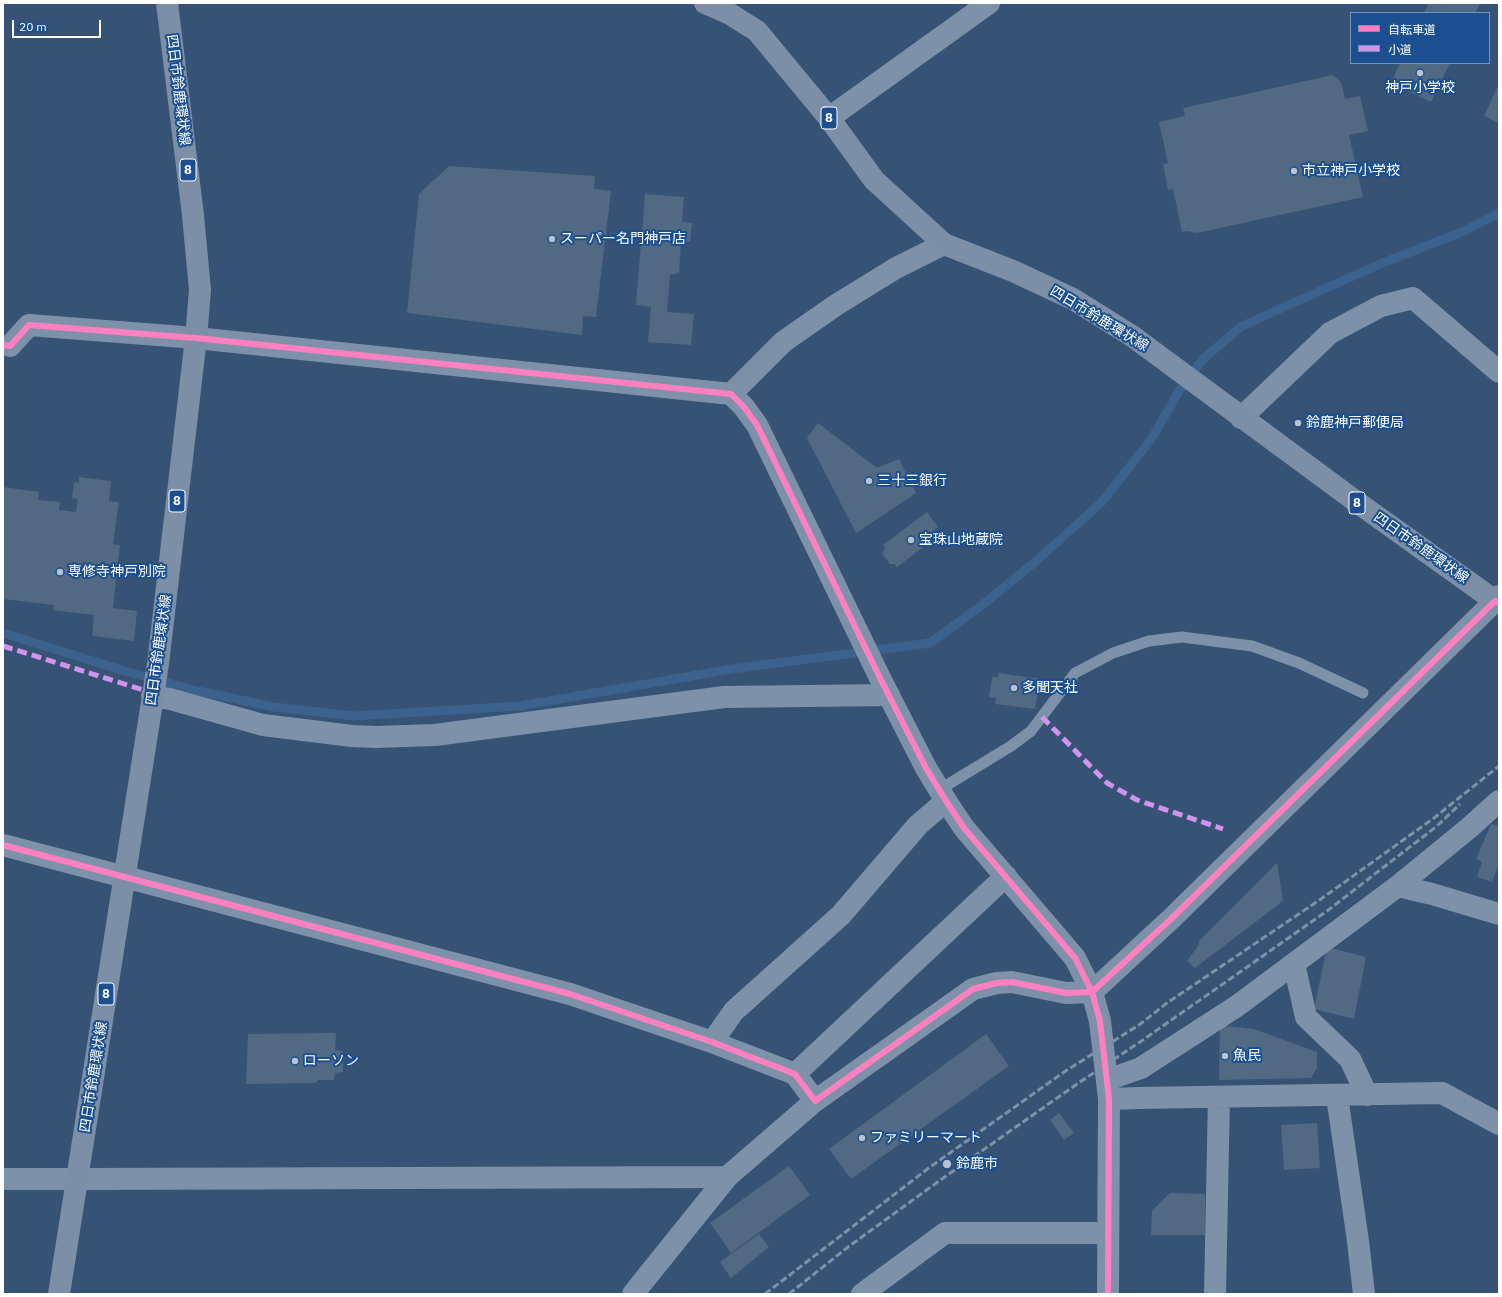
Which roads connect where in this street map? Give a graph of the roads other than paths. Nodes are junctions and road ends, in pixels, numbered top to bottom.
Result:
1 (167, 3) edge
2 (705, 3) edge
3 (989, 3) edge
4 (829, 118) junction
5 (944, 244) junction
6 (196, 338) junction
7 (7, 345) edge
8 (1499, 372) edge
9 (731, 394) junction
10 (1241, 418) junction
11 (1498, 600) edge
12 (885, 687) junction
13 (1363, 693) dead end
14 (153, 695) junction
15 (942, 796) junction
16 (1499, 801) edge
17 (3, 845) edge
18 (1006, 876) junction
19 (124, 877) junction
20 (1398, 886) junction
21 (1499, 914) edge
22 (1294, 964) junction
23 (1092, 992) junction
24 (712, 1042) junction
25 (795, 1074) junction
26 (1108, 1090) junction
27 (1367, 1095) junction
28 (1337, 1096) junction
29 (1219, 1097) junction
30 (815, 1101) junction
31 (1499, 1124) edge
32 (727, 1177) junction
33 (78, 1179) junction
34 (3, 1180) edge
35 (1107, 1232) junction
36 (60, 1294) edge
37 (633, 1294) edge
38 (862, 1294) edge
39 (1108, 1294) edge
40 (1215, 1294) edge
41 (1364, 1294) edge

1 - 6 main road, 四日市鈴鹿環状線 / 8
2 - 4 main road, 四日市鈴鹿環状線 / 8
3 - 4 street
4 - 5 main road, 四日市鈴鹿環状線 / 8
5 - 9 street
5 - 10 main road, 四日市鈴鹿環状線 / 8
6 - 7 street
6 - 9 street
6 - 14 main road, 四日市鈴鹿環状線 / 8
8 - 10 street
9 - 12 street
10 - 11 main road, 四日市鈴鹿環状線 / 8
11 - 23 street
12 - 14 street
12 - 15 street
13 - 15 lane
14 - 19 main road, 四日市鈴鹿環状線 / 8
15 - 18 street
15 - 24 street
16 - 20 street
17 - 19 street
18 - 23 street
18 - 25 street
19 - 24 street
19 - 33 main road, 四日市鈴鹿環状線 / 8
20 - 21 street
20 - 22 street
22 - 26 street
22 - 27 street
23 - 26 street
23 - 30 street
24 - 25 street
25 - 30 street
26 - 29 street
26 - 35 street
27 - 28 street
27 - 31 street
28 - 29 street
28 - 41 street
29 - 40 street
30 - 32 street
32 - 33 street
32 - 37 street
33 - 34 street
33 - 36 main road, 四日市鈴鹿環状線 / 8
35 - 38 street
35 - 39 street

